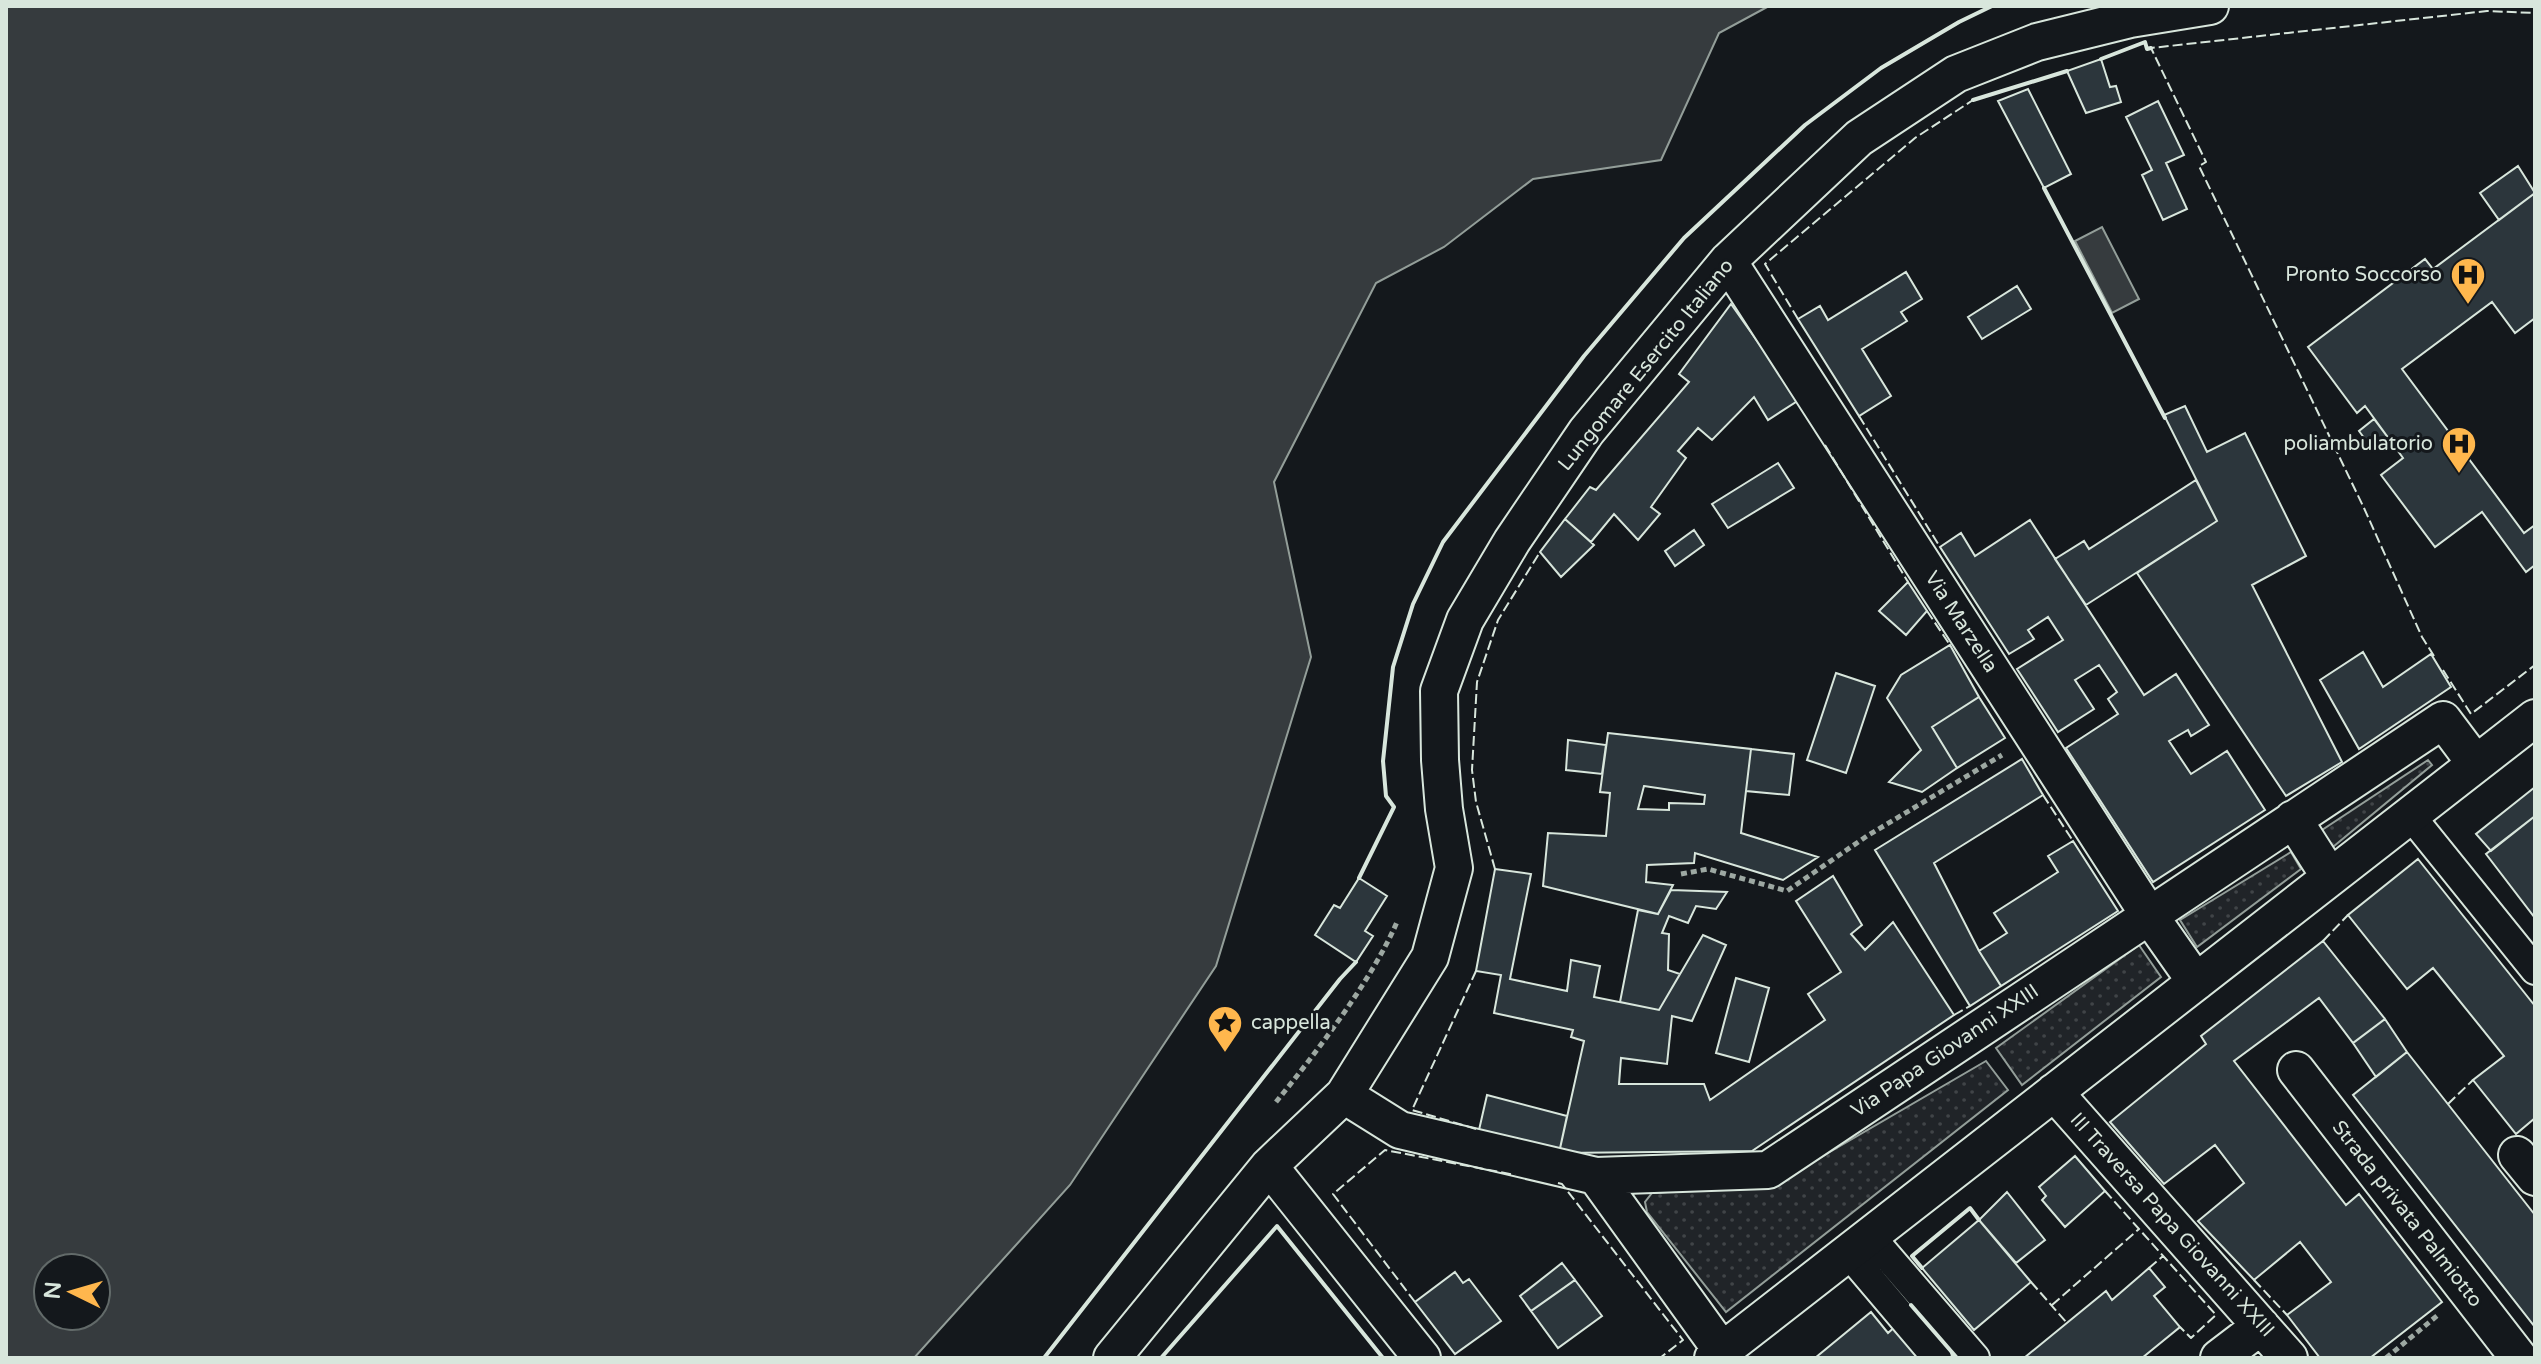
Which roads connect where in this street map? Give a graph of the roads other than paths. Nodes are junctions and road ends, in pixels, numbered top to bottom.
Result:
1 (2210, 6) edge
2 (1728, 261) junction
3 (2535, 718) edge
4 (2476, 764) junction
5 (2410, 815) junction
6 (2293, 819) junction
7 (2330, 877) junction
8 (2149, 915) junction
9 (2535, 970) edge
10 (2196, 982) junction
11 (2296, 1070) dead end
12 (2054, 1092) junction
13 (1344, 1095) junction
14 (1269, 1166) junction
15 (1596, 1176) junction
16 (1859, 1244) junction
17 (2261, 1326) junction
18 (1717, 1354) edge
19 (1112, 1358) edge
20 (1422, 1358) edge
21 (1937, 1358) edge
22 (1975, 1358) edge
23 (2219, 1358) edge
24 (2289, 1358) edge
25 (2519, 1358) edge

1 - 2 street, Lungomare Esercito Italiano
2 - 8 street, Via Marzella
2 - 13 street, Lungomare Esercito Italiano
3 - 4 street
4 - 5 street
4 - 6 street, Via Papa Giovanni XXIII
5 - 7 street
5 - 9 street
6 - 7 street
6 - 8 street, Via Papa Giovanni XXIII
7 - 10 street
8 - 10 street, Via Marzella
8 - 15 street, Via Papa Giovanni XXIII
10 - 12 street
11 - 25 street, Strada privata Palmiotto
12 - 16 street
12 - 17 street, III Traversa Papa Giovanni XXIII
13 - 14 street, Lungomare Esercito Italiano
13 - 15 street, Via Papa Giovanni XXIII
14 - 19 street, Lungomare Esercito Italiano
14 - 20 street
15 - 18 street
16 - 18 street
16 - 21 street
16 - 22 street
17 - 23 street
17 - 24 street, III Traversa Papa Giovanni XXIII

